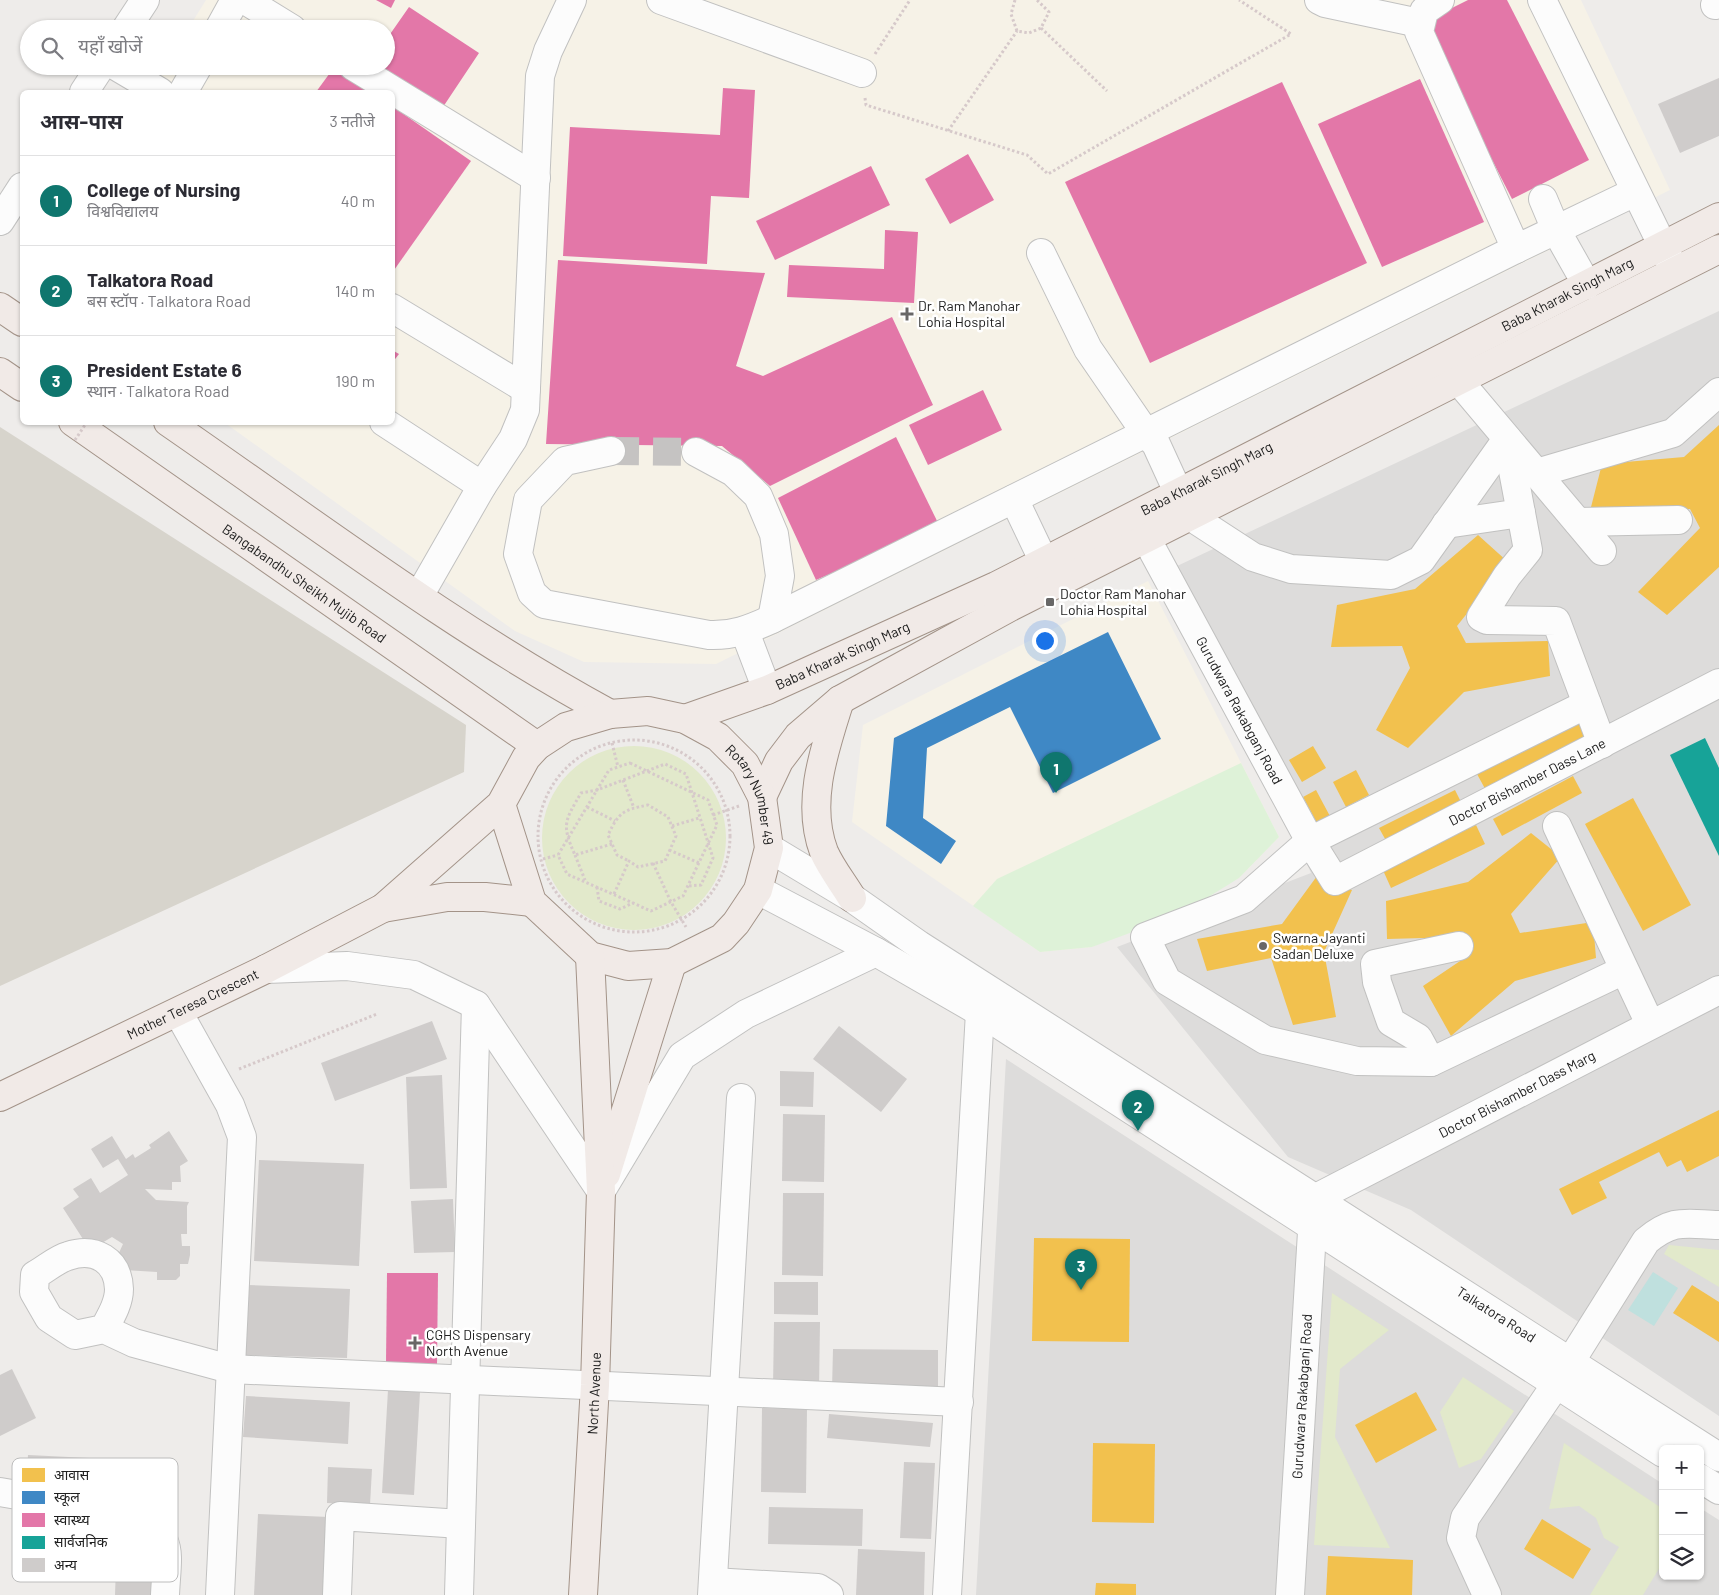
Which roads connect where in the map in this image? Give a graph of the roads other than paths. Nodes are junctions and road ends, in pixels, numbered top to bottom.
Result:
1 (145, 0) edge
2 (235, 0) edge
3 (245, 0) edge
4 (572, 0) edge
5 (661, 0) edge
6 (1319, 0) edge
7 (1440, 0) edge
8 (1542, 0) edge
9 (132, 20) edge
10 (224, 20) edge
11 (277, 20) edge
12 (1419, 24) junction
13 (862, 73) road end
14 (95, 75) edge
15 (131, 75) edge
16 (193, 75) edge
17 (369, 75) edge
18 (85, 90) edge
19 (157, 90) edge
20 (184, 90) edge
21 (393, 90) edge
22 (395, 91) edge
23 (536, 178) junction
24 (20, 190) edge
25 (1635, 192) junction
26 (1543, 199) dead end
27 (1719, 218) edge
28 (0, 221) edge
29 (1556, 230) junction
30 (1663, 246) junction
31 (1516, 249) junction
32 (1719, 249) edge
33 (1041, 253) dead end
34 (1675, 271) junction
35 (1587, 285) junction
36 (0, 307) edge
37 (395, 310) edge
38 (20, 321) edge
39 (1458, 380) junction
40 (526, 389) junction
41 (1719, 392) edge
42 (172, 425) edge
43 (389, 425) edge
44 (74, 431) edge
45 (1145, 432) junction
46 (1507, 439) junction
47 (611, 451) tunnel mouth
48 (696, 452) tunnel mouth
49 (1536, 473) junction
50 (482, 486) junction
51 (1178, 492) junction
52 (1014, 499) junction
53 (1521, 513) junction
54 (1190, 516) junction
55 (1678, 520) dead end
56 (1578, 522) junction
57 (1446, 524) junction
58 (1146, 538) junction
59 (1602, 551) dead end
60 (1044, 562) junction
61 (419, 596) junction
62 (772, 619) junction
63 (745, 632) junction
64 (1719, 683) edge
65 (767, 690) junction
66 (840, 700) junction
67 (1587, 704) junction
68 (610, 714) junction
69 (685, 719) junction
70 (1602, 744) junction
71 (537, 746) junction
72 (762, 797) junction
73 (501, 804) junction
74 (1557, 826) dead end
75 (1310, 841) junction
76 (769, 848) junction
77 (1336, 881) joint
78 (758, 890) junction
79 (852, 898) junction
80 (532, 902) junction
81 (383, 908) junction
82 (1459, 946) dead end
83 (876, 952) junction
84 (590, 956) junction
85 (672, 963) junction
86 (266, 969) junction
87 (1624, 970) junction
88 (1719, 990) edge
89 (476, 1005) junction
90 (178, 1012) junction
91 (980, 1012) junction
92 (1650, 1024) junction
93 (1430, 1062) junction
94 (0, 1097) edge
95 (741, 1098) dead end
96 (601, 1191) junction
97 (1313, 1212) junction
98 (1719, 1225) edge
99 (104, 1328) dead end
100 (230, 1369) junction
101 (1564, 1373) junction
102 (465, 1380) junction
103 (595, 1385) junction
104 (723, 1391) junction
105 (959, 1402) junction
106 (1659, 1450) edge
107 (1719, 1457) edge
108 (1704, 1481) edge
109 (1719, 1490) edge
110 (461, 1524) junction
111 (166, 1582) edge
112 (713, 1588) edge
113 (165, 1595) edge
114 (220, 1595) edge
115 (337, 1595) edge
116 (459, 1595) edge
117 (583, 1595) edge
118 (829, 1595) edge
119 (947, 1595) edge
120 (1290, 1595) edge
121 (1487, 1595) edge

1 - 9 street
2 - 10 street
3 - 11 street
4 - 23 street
5 - 13 street
6 - 12 street
7 - 12 street
8 - 25 street
12 - 31 street
14 - 18 street
15 - 19 street
16 - 20 street
17 - 21 street
22 - 23 street
23 - 40 street
24 - 28 street
25 - 29 street
25 - 30 street
26 - 29 street
27 - 30 main road, Baba Kharak Singh Marg
29 - 31 street
29 - 35 street
30 - 34 street
30 - 35 main road, Baba Kharak Singh Marg
31 - 45 street
32 - 34 main road, Baba Kharak Singh Marg
33 - 45 street
34 - 39 main road, Baba Kharak Singh Marg
35 - 51 main road, Baba Kharak Singh Marg
36 - 38 main road
37 - 40 street
39 - 46 street
39 - 54 main road, Baba Kharak Singh Marg
40 - 50 street
41 - 49 street
42 - 61 main road
43 - 50 street
44 - 71 main road, Bangabandhu Sheikh Mujib Road
45 - 51 street
45 - 52 street
46 - 49 street
46 - 53 street
46 - 57 street
47 - 63 street
48 - 62 street
49 - 56 street
50 - 61 street
51 - 60 main road, Baba Kharak Singh Marg
52 - 60 street
52 - 62 street
53 - 57 street
53 - 67 street
54 - 57 street
54 - 58 main road, Baba Kharak Singh Marg
55 - 56 street
56 - 59 street
58 - 66 main road, Baba Kharak Singh Marg
58 - 75 street, Gurudwara Rakabganj Road
60 - 65 main road, Baba Kharak Singh Marg
61 - 68 main road
62 - 63 street
63 - 65 street
64 - 70 street, Doctor Bishamber Dass Lane
65 - 69 main road, Baba Kharak Singh Marg
66 - 72 main road, Baba Kharak Singh Marg
66 - 79 main road
67 - 70 street
67 - 75 street
68 - 69 main road, Rotary Number 49
68 - 71 main road, Rotary Number 49
69 - 72 main road, Rotary Number 49
70 - 77 street, Doctor Bishamber Dass Lane
71 - 73 main road, Rotary Number 49
72 - 76 main road, Rotary Number 49
73 - 80 main road, Rotary Number 49
73 - 81 main road, Mother Teresa Crescent
74 - 87 street
75 - 77 street, Gurudwara Rakabganj Road
75 - 93 street
76 - 78 main road, Rotary Number 49
76 - 79 street, Talkatora Road
78 - 83 street, Talkatora Road
78 - 85 main road, Rotary Number 49
79 - 97 street, Talkatora Road
80 - 81 main road, Mother Teresa Crescent
80 - 84 main road, Rotary Number 49
81 - 86 main road, Mother Teresa Crescent
82 - 93 street
83 - 91 street, Talkatora Road
83 - 96 street
84 - 85 main road, Rotary Number 49
84 - 96 main road, North Avenue
85 - 96 main road, North Avenue
86 - 89 street
86 - 90 main road, Mother Teresa Crescent
87 - 92 street
87 - 93 street
88 - 92 street, Doctor Bishamber Dass Marg
89 - 96 street
89 - 102 street
90 - 94 main road, Mother Teresa Crescent
90 - 100 street
91 - 97 street, Talkatora Road
91 - 105 street
92 - 97 street, Doctor Bishamber Dass Marg
95 - 104 street
96 - 103 main road, North Avenue
97 - 101 street, Talkatora Road
97 - 120 street, Gurudwara Rakabganj Road
98 - 101 street
99 - 100 street
100 - 102 street
100 - 114 street
101 - 106 street, Talkatora Road
101 - 107 street, Talkatora Road
101 - 121 street
102 - 103 street
102 - 110 street
103 - 104 street
103 - 117 main road, North Avenue
104 - 105 street
104 - 112 street
105 - 119 street
108 - 109 street
110 - 115 street
110 - 116 street
111 - 113 street
112 - 118 street

